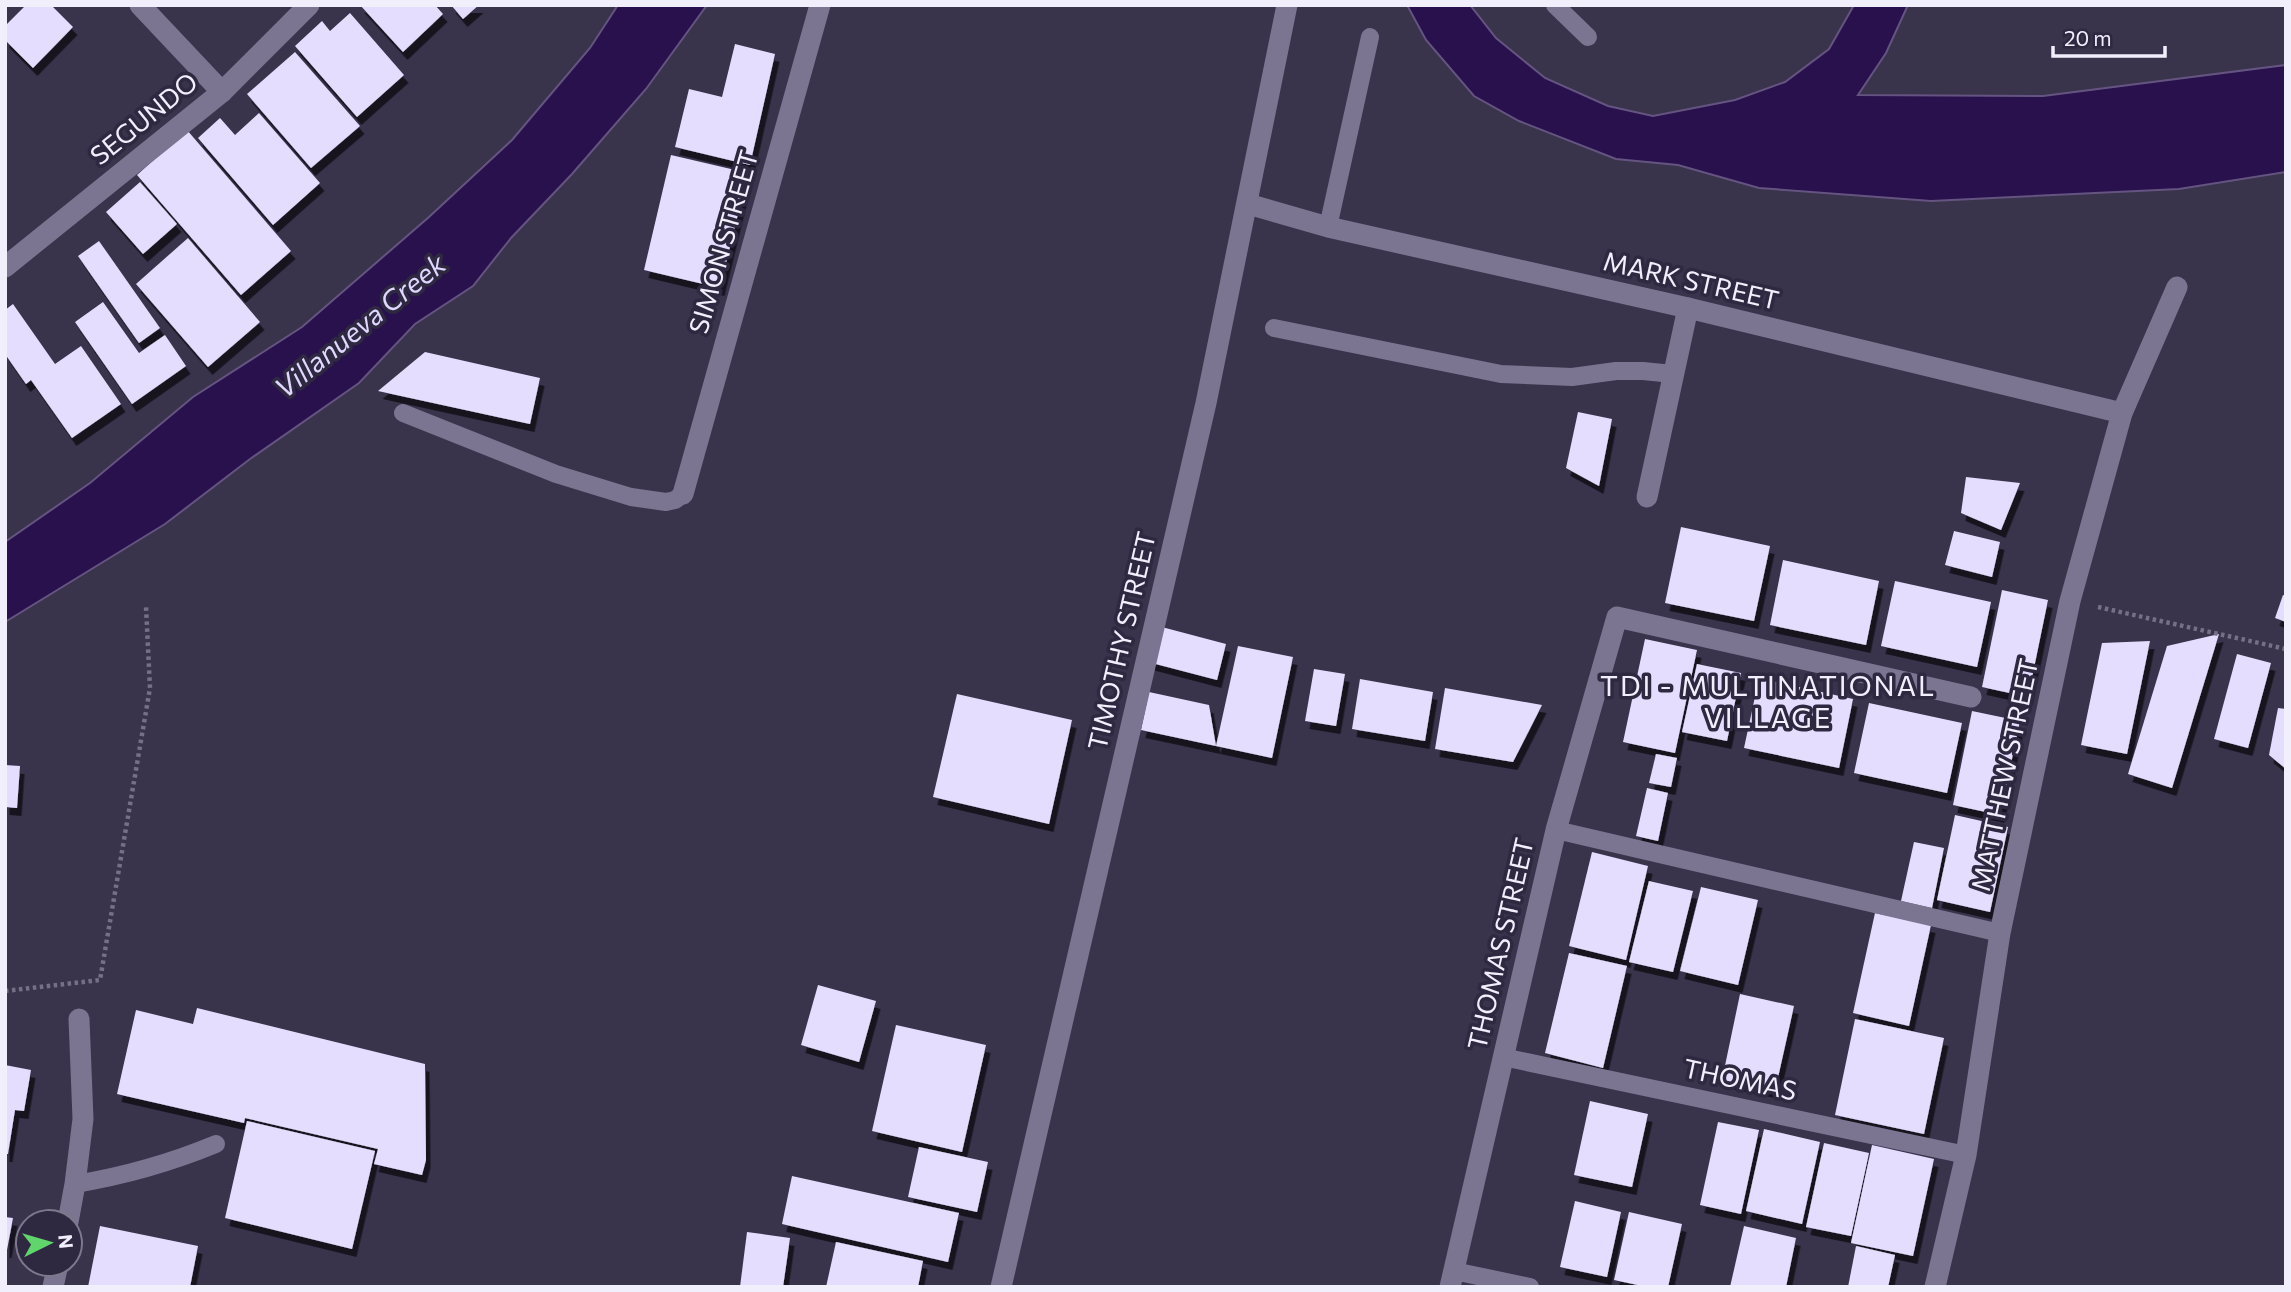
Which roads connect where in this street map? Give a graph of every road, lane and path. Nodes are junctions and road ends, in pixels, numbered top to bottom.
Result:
1 (140, 5) edge
2 (309, 5) edge
3 (820, 5) edge
4 (1287, 5) edge
5 (1555, 5) edge
6 (1370, 37) dead end
7 (1588, 37) dead end
8 (222, 92) junction
9 (1248, 204) junction
10 (1328, 227) junction
11 (5, 267) edge
12 (2177, 288) dead end
13 (1688, 308) junction
14 (1274, 328) dead end
15 (1674, 374) junction
16 (402, 413) dead end
17 (2122, 413) junction
18 (683, 494) joint
19 (1647, 497) dead end
20 (2070, 601) junction
21 (146, 607) dead end
22 (2286, 649) edge
23 (1970, 697) dead end
24 (1556, 830) junction
25 (2000, 933) junction
26 (5, 991) edge
27 (79, 1018) dead end
28 (1503, 1057) junction
29 (216, 1144) dead end
30 (1966, 1155) junction
31 (75, 1184) junction
32 (71, 1208) edge
33 (1452, 1279) edge
34 (1001, 1287) edge
35 (1530, 1287) edge
36 (1936, 1287) edge

1 - 8 street
2 - 8 street, SEGUNDO
3 - 18 street, SIMON STREET
4 - 9 street, TIMOTHY STREET
5 - 7 lane
6 - 10 lane
8 - 11 street, SEGUNDO
9 - 10 street, MARK STREET
9 - 34 street, TIMOTHY STREET
10 - 13 street, MARK STREET
12 - 17 street, MATTHEW STREET
13 - 15 street
13 - 17 street, MARK STREET
14 - 15 lane
15 - 19 street
16 - 18 lane
17 - 20 street, MATTHEW STREET
20 - 22 path
20 - 25 street, MATTHEW STREET
21 - 26 path
23 - 24 street, THOMAS STREET
24 - 25 lane
24 - 28 street, THOMAS STREET
25 - 30 street, MATTHEW STREET
27 - 31 street
28 - 30 lane, THOMAS
28 - 33 street, THOMAS STREET
29 - 31 lane
30 - 36 street, MATTHEW STREET
31 - 32 street
33 - 35 lane

